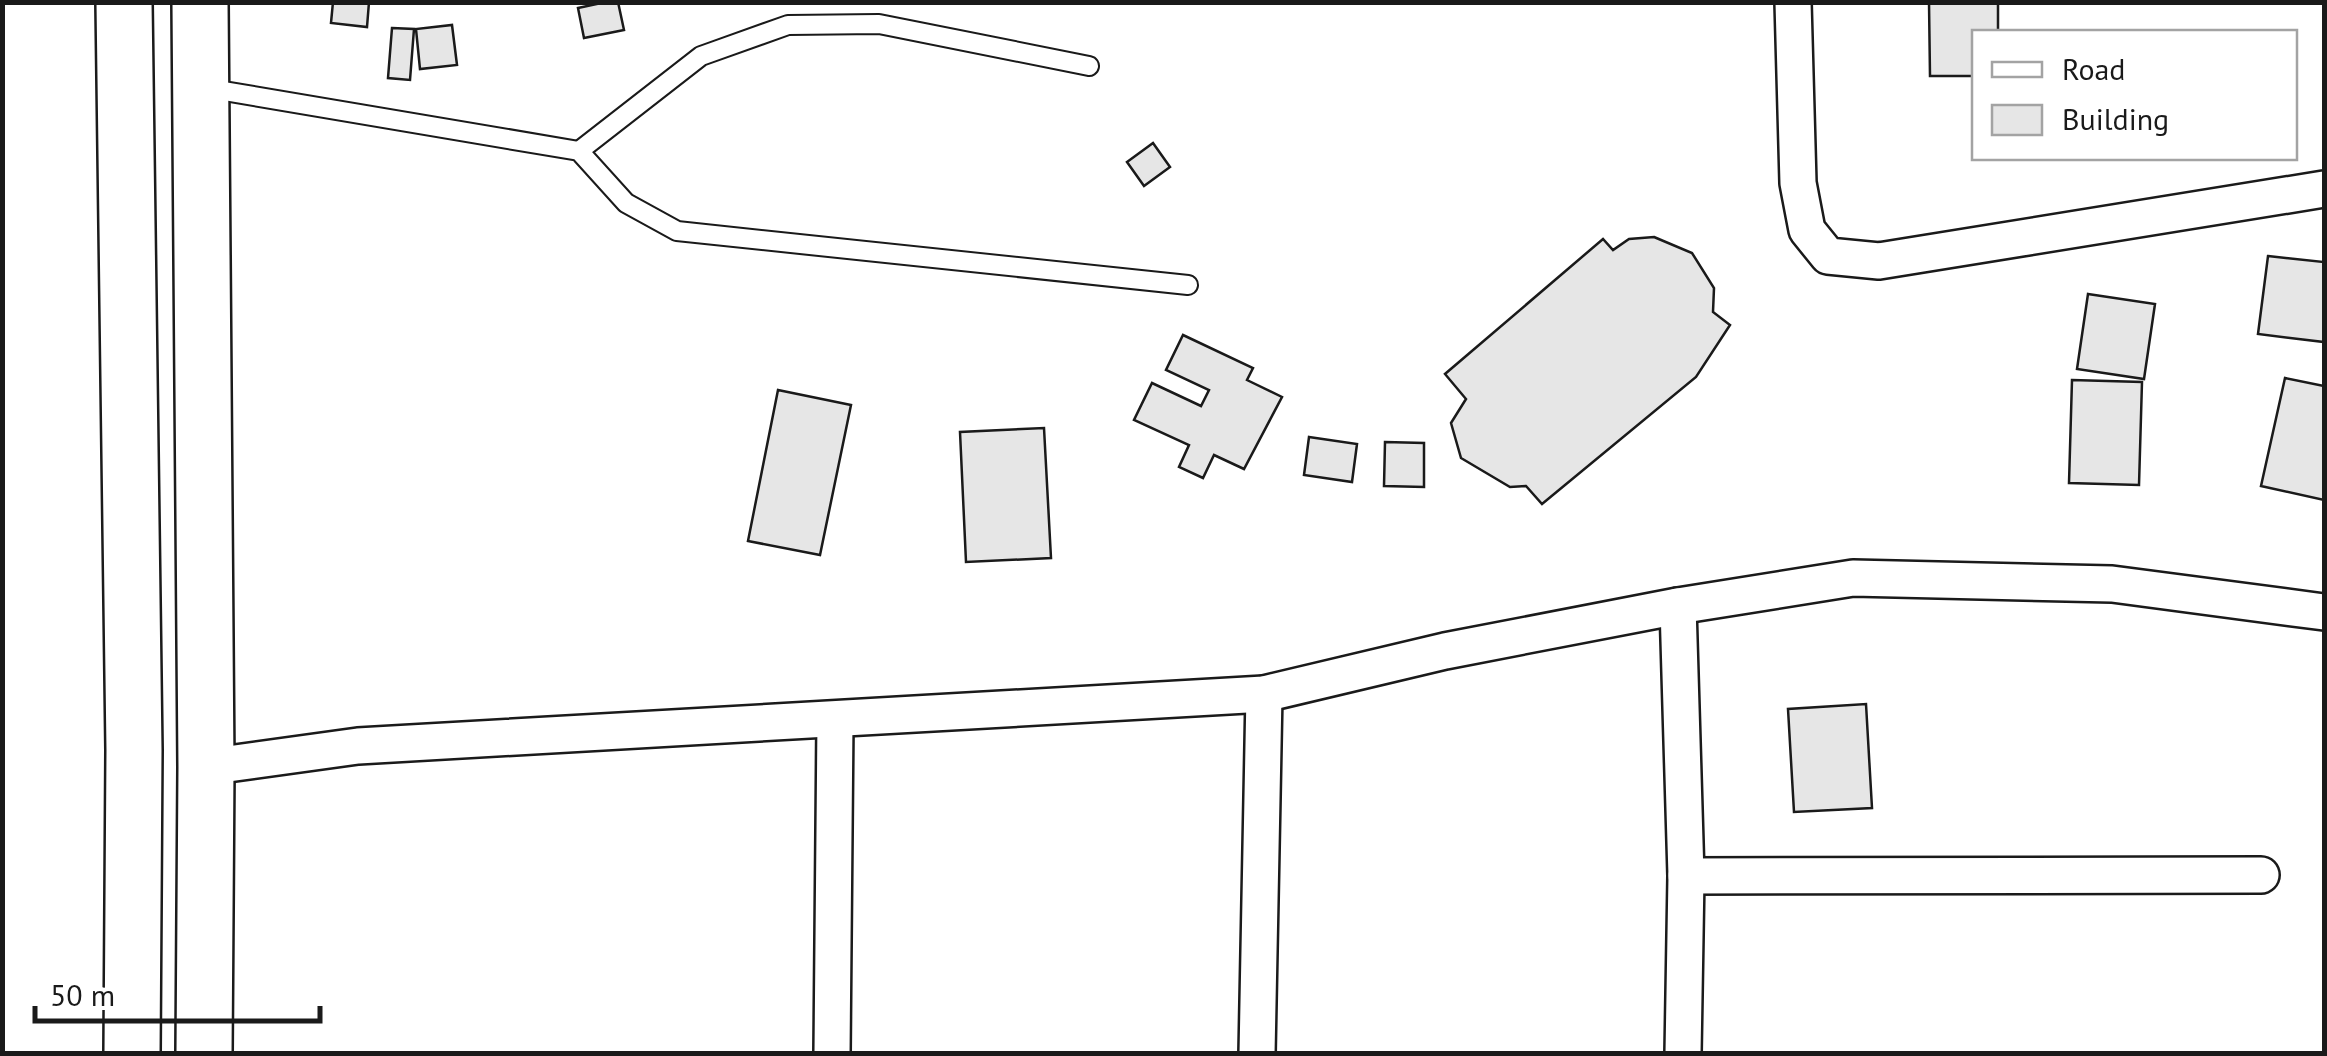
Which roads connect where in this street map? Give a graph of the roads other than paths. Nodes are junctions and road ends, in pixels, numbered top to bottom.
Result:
1 (124, 2) edge
2 (200, 2) edge
3 (1793, 2) edge
4 (1089, 66) dead end
5 (201, 87) junction
6 (579, 151) junction
7 (2324, 189) edge
8 (1188, 285) dead end
9 (1678, 606) junction
10 (2324, 612) edge
11 (1264, 694) junction
12 (836, 720) junction
13 (206, 767) junction
14 (2261, 875) dead end
15 (1686, 876) junction
16 (132, 1054) edge
17 (204, 1054) edge
18 (832, 1054) edge
19 (1258, 1054) edge
20 (1683, 1054) edge

1 - 16 main road
2 - 5 main road
3 - 7 street
4 - 6 lane
5 - 6 lane
5 - 13 main road
6 - 8 lane
9 - 10 street
9 - 11 street
9 - 15 street
11 - 12 street
11 - 19 street
12 - 13 street
12 - 18 street
13 - 17 main road
14 - 15 street
15 - 20 street

